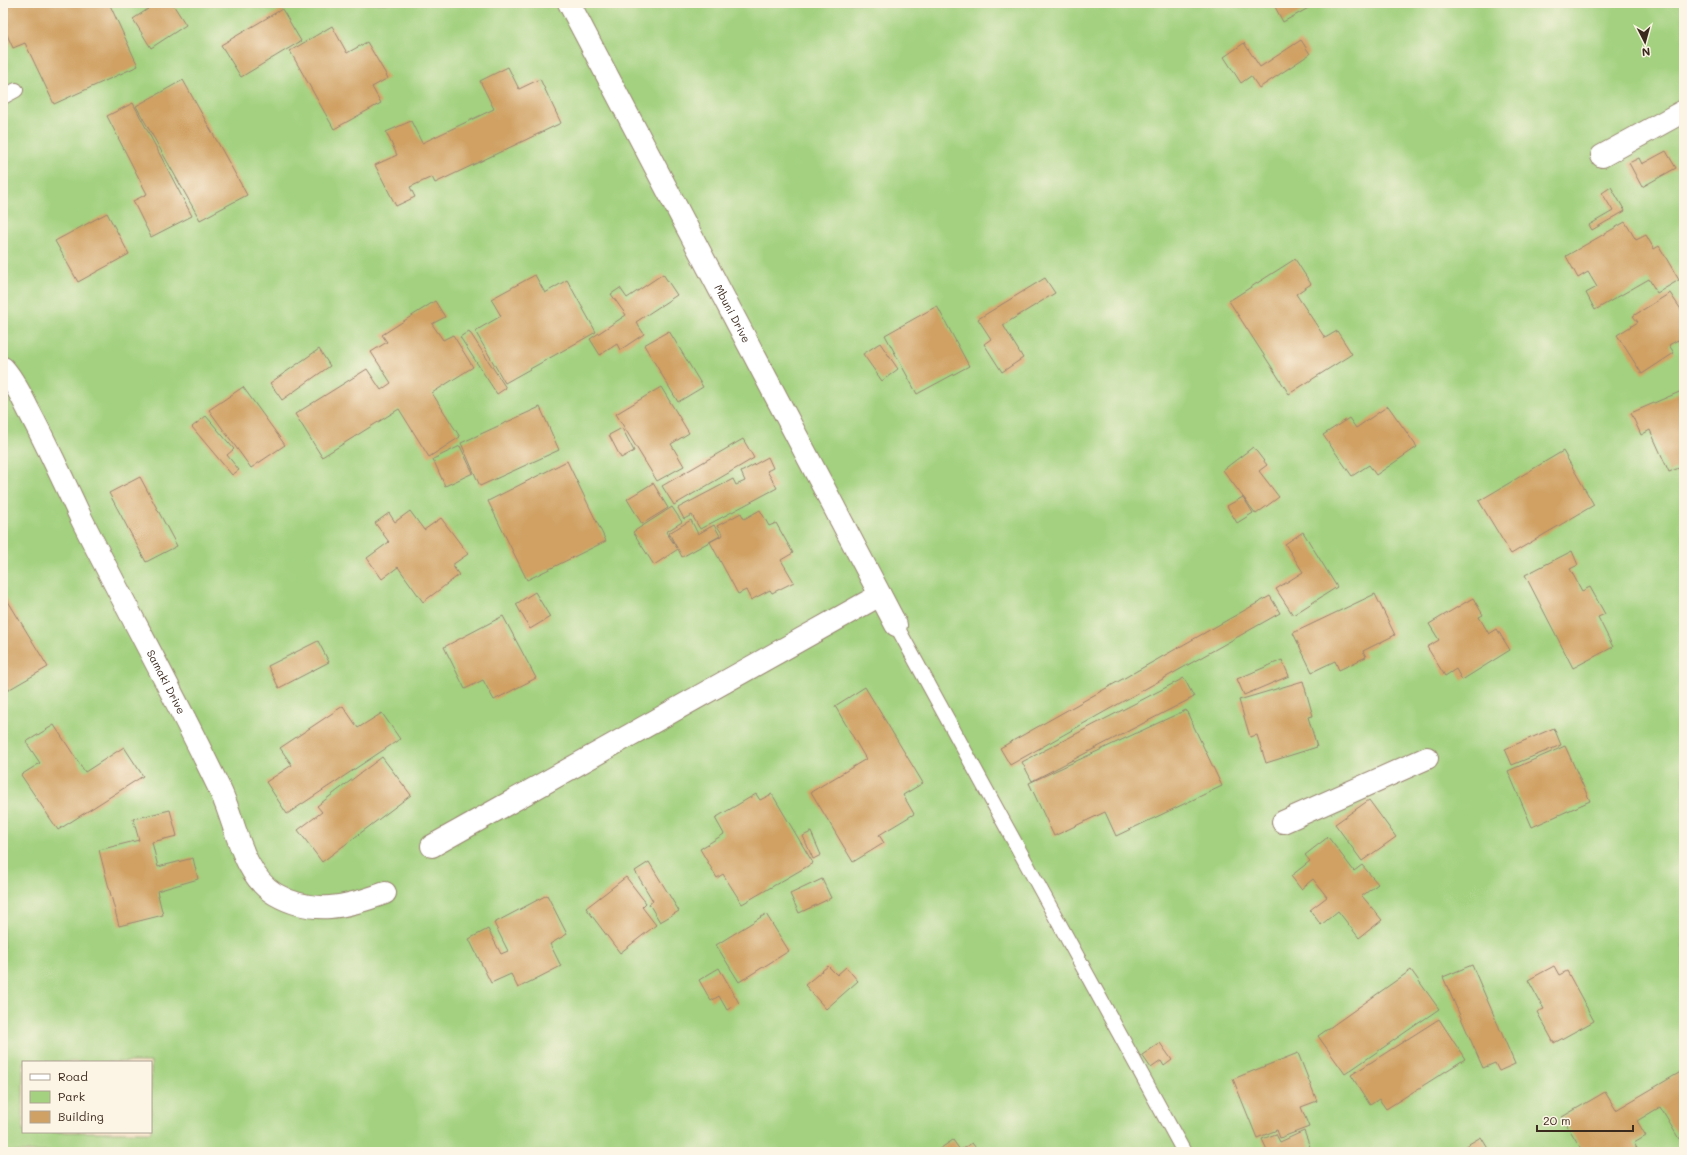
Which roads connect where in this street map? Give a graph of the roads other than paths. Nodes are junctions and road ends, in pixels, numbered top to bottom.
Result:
1 (569, 3) edge
2 (16, 90) dead end
3 (3, 97) edge
4 (1684, 111) edge
5 (1602, 156) dead end
6 (3, 368) edge
7 (880, 595) junction
8 (896, 625) joint
9 (1427, 758) dead end
10 (1283, 822) dead end
11 (432, 846) dead end
12 (385, 893) dead end
13 (1184, 1152) edge

1 - 7 street, Mbuni Drive
2 - 3 lane
4 - 5 street
6 - 12 street, Samaki Drive
7 - 8 street, Mbuni Drive
7 - 11 street
8 - 13 lane
9 - 10 street

